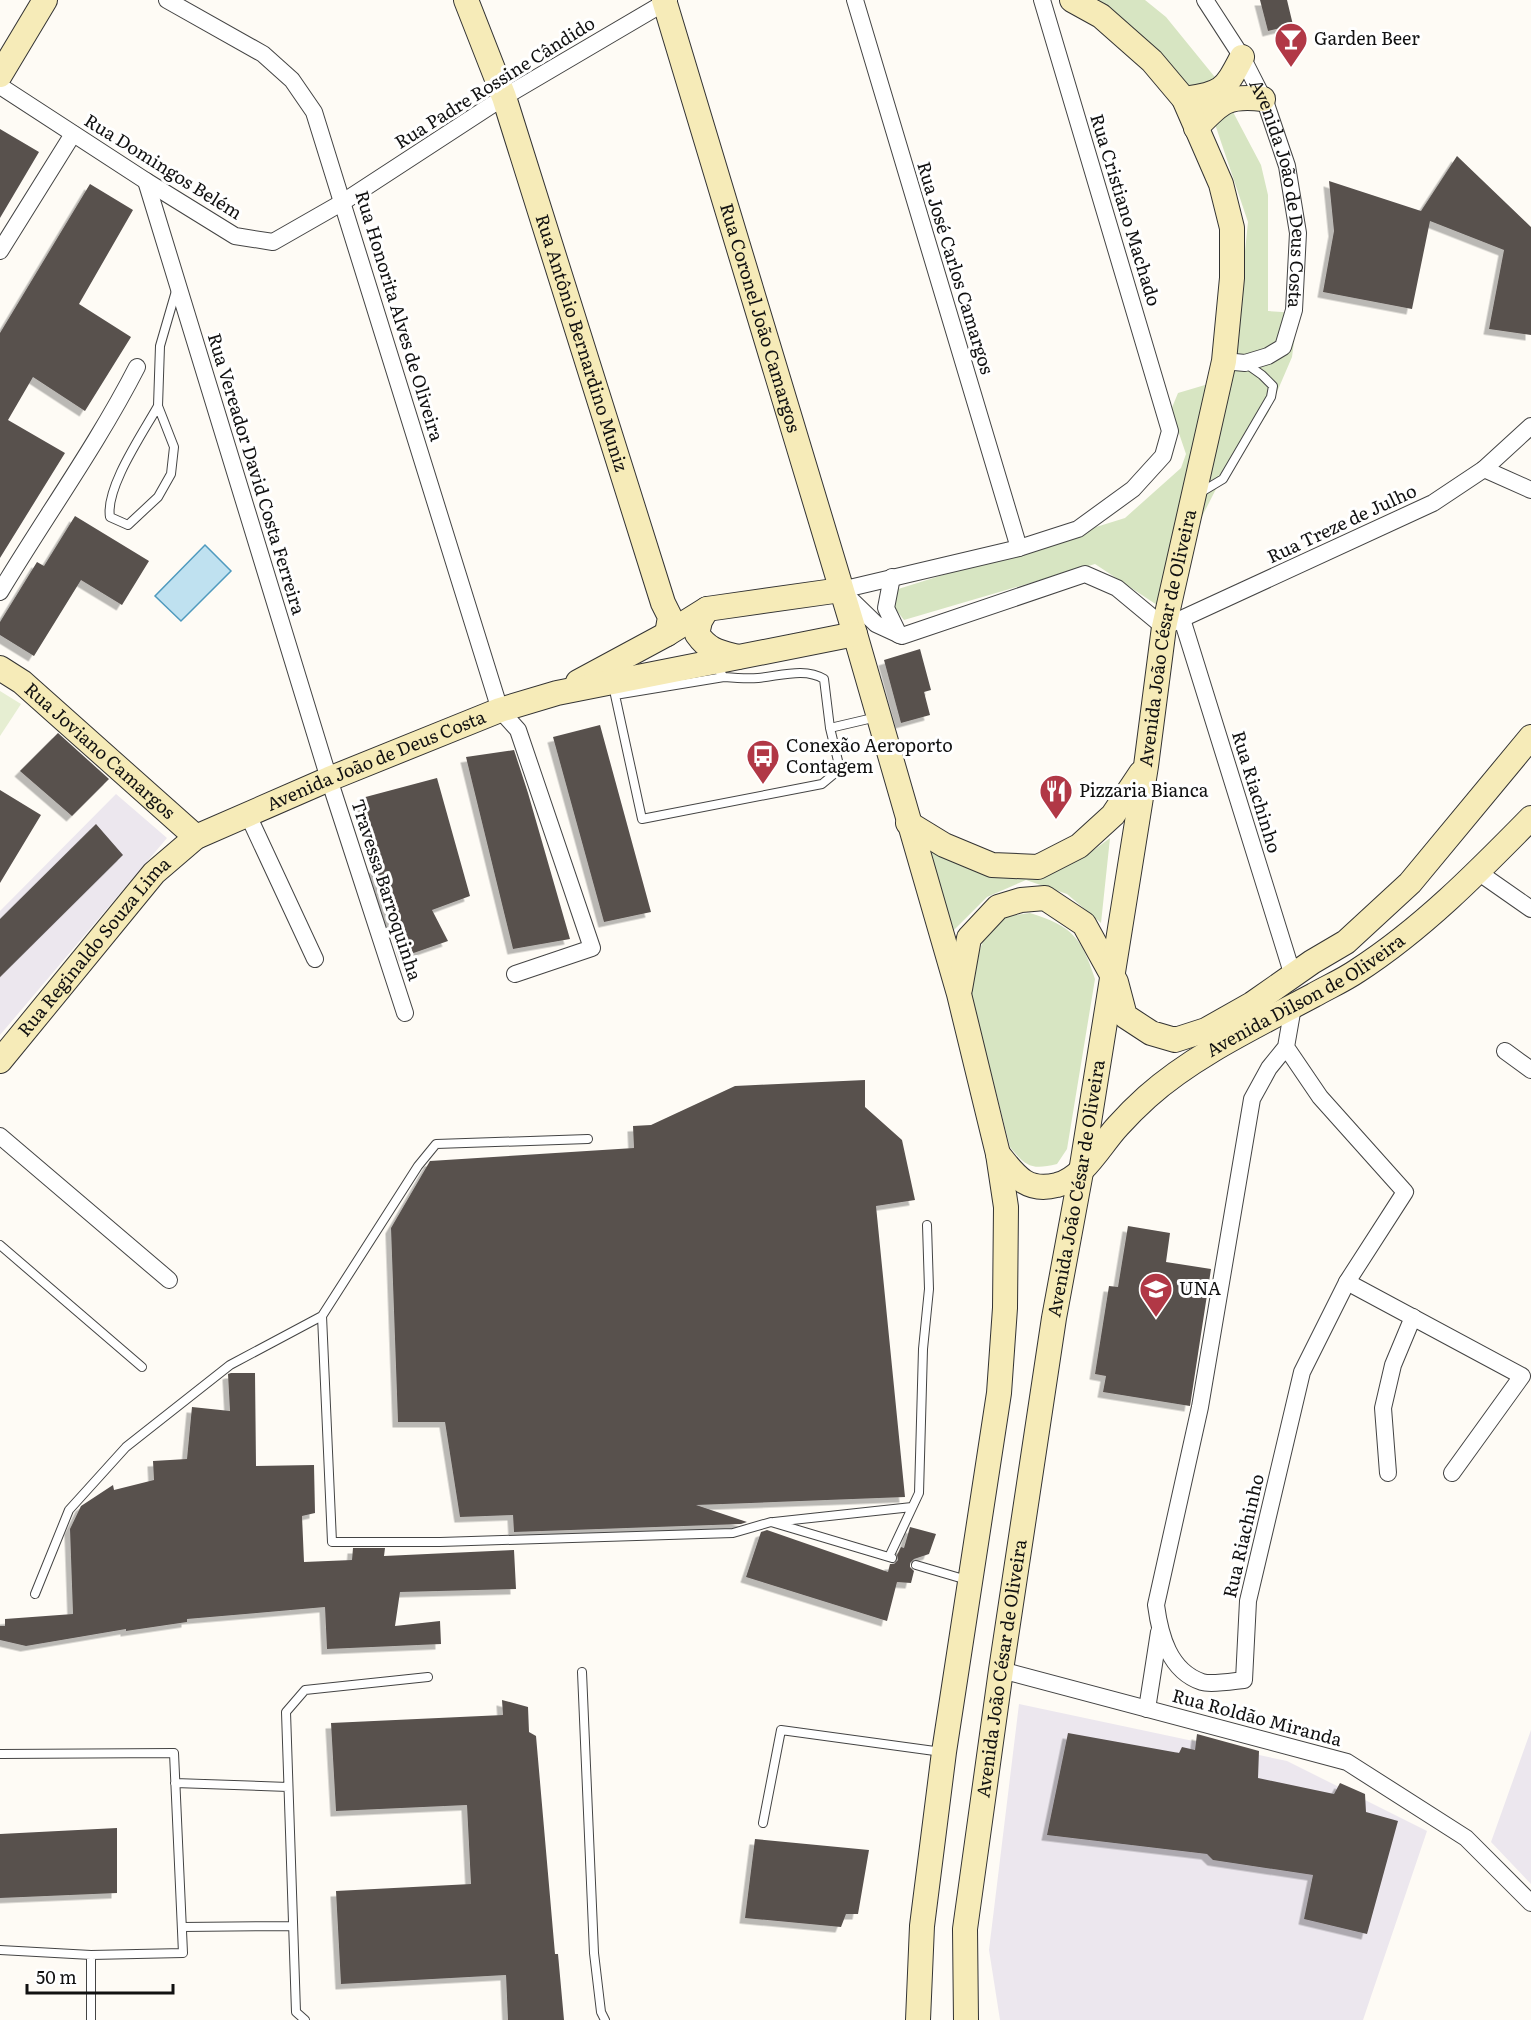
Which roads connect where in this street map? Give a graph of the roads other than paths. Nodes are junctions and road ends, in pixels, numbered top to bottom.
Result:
1 (45, 0) edge
2 (168, 0) edge
3 (466, 0) edge
4 (665, 0) edge
5 (855, 0) edge
6 (1042, 0) edge
7 (1072, 0) edge
8 (1205, 0) edge
9 (1242, 57) junction
10 (0, 75) edge
11 (0, 86) edge
12 (504, 97) junction
13 (1184, 99) junction
14 (1263, 99) junction
15 (1196, 128) junction
16 (73, 134) junction
17 (146, 181) junction
18 (343, 202) junction
19 (0, 251) edge
20 (178, 285) junction
21 (1235, 362) junction
22 (137, 367) dead end
23 (158, 406) junction
24 (1531, 426) edge
25 (1170, 431) joint
26 (1484, 469) junction
27 (1531, 490) edge
28 (1193, 498) junction
29 (1018, 548) junction
30 (892, 577) junction
31 (841, 590) junction
32 (0, 592) edge
33 (707, 609) junction
34 (1173, 623) junction
35 (667, 634) junction
36 (855, 634) junction
37 (899, 635) junction
38 (741, 658) junction
39 (0, 668) edge
40 (718, 670) junction
41 (557, 693) junction
42 (500, 710) junction
43 (878, 717) junction
44 (830, 728) junction
45 (1531, 737) edge
46 (1146, 766) junction
47 (329, 779) junction
48 (248, 814) junction
49 (1531, 818) edge
50 (908, 823) junction
51 (196, 837) junction
52 (1478, 872) junction
53 (1531, 909) edge
54 (315, 959) dead end
55 (515, 974) dead end
56 (1112, 974) junction
57 (1293, 976) junction
58 (959, 994) junction
59 (1293, 1007) junction
60 (405, 1013) dead end
61 (1286, 1047) junction
62 (1505, 1051) dead end
63 (0, 1061) edge
64 (1531, 1070) edge
65 (0, 1136) edge
66 (588, 1139) dead end
67 (998, 1154) junction
68 (1081, 1172) junction
69 (927, 1225) dead end
70 (0, 1245) edge
71 (169, 1280) dead end
72 (1347, 1282) junction
73 (322, 1316) junction
74 (1413, 1317) junction
75 (142, 1367) dead end
76 (1388, 1473) dead end
77 (1452, 1473) dead end
78 (912, 1507) junction
79 (771, 1522) junction
80 (916, 1565) dead end
81 (970, 1580) junction
82 (35, 1594) dead end
83 (1160, 1632) junction
84 (1000, 1670) junction
85 (582, 1672) dead end
86 (428, 1677) dead end
87 (1147, 1709) junction
88 (944, 1752) junction
89 (0, 1754) edge
90 (175, 1783) junction
91 (288, 1787) junction
92 (762, 1822) dead end
93 (1531, 1903) edge
94 (293, 1926) junction
95 (182, 1927) junction
96 (0, 1950) edge
97 (91, 1955) junction
98 (914, 2018) edge
99 (92, 2020) edge
100 (305, 2020) edge
101 (604, 2020) edge
102 (966, 2020) edge

1 - 10 main road
2 - 18 street, Rua Honorita Alves de Oliveira
3 - 12 main road, Rua Antônio Bernardino Muniz
4 - 12 street, Rua Padre Rossine Cândido
4 - 31 main road, Rua Coronel João Camargos
5 - 29 street, Rua José Carlos Camargos
6 - 25 street, Rua Cristiano Machado
7 - 13 main road
8 - 9 street, Avenida João de Deus Costa
9 - 13 main road
9 - 14 street, Avenida João de Deus Costa
11 - 16 street, Rua Domingos Belém
12 - 18 street, Rua Padre Rossine Cândido
12 - 35 main road, Rua Antônio Bernardino Muniz
13 - 15 main road
14 - 15 main road
14 - 21 street, Avenida João de Deus Costa
15 - 21 main road
16 - 17 street, Rua Domingos Belém
16 - 19 street
17 - 18 street, Rua Domingos Belém
17 - 20 street, Rua Vereador David Costa Ferreira
18 - 42 street, Rua Honorita Alves de Oliveira
20 - 23 lane
20 - 47 street, Rua Vereador David Costa Ferreira
21 - 28 main road, Avenida João César de Oliveira
21 - 28 lane
22 - 32 street
23 - 23 lane
24 - 26 street, Rua Treze de Julho
25 - 29 street, Avenida João de Deus Costa
26 - 27 street
26 - 34 street, Rua Treze de Julho
28 - 34 main road, Avenida João César de Oliveira
29 - 30 street, Avenida João de Deus Costa
30 - 31 street, Avenida João de Deus Costa
30 - 37 street
31 - 33 main road, Avenida João de Deus Costa
31 - 36 main road, Rua Coronel João Camargos
31 - 37 street
33 - 35 main road, Avenida João de Deus Costa
33 - 38 main road
34 - 37 street
34 - 46 main road, Avenida João César de Oliveira
34 - 57 street, Rua Riachinho
35 - 40 main road
35 - 41 main road, Avenida João de Deus Costa
36 - 38 main road, Avenida João de Deus Costa
36 - 43 main road
38 - 40 main road, Avenida João de Deus Costa
39 - 51 main road, Rua Joviano Camargos
40 - 41 main road, Avenida João de Deus Costa
40 - 44 lane
40 - 44 lane
41 - 42 main road, Avenida João de Deus Costa
42 - 47 main road, Avenida João de Deus Costa
42 - 55 street
43 - 44 lane
43 - 50 main road
45 - 57 main road, Avenida Dilson de Oliveira
46 - 50 main road
46 - 56 main road, Avenida João César de Oliveira
47 - 48 main road, Avenida João de Deus Costa
47 - 60 street, Travessa Barroquinha
48 - 51 main road, Avenida João de Deus Costa
48 - 54 street
49 - 52 main road, Avenida Dilson de Oliveira
50 - 58 main road
51 - 63 main road, Rua Reginaldo Souza Lima
52 - 53 street
52 - 59 main road, Avenida Dilson de Oliveira
56 - 57 main road, Avenida Dilson de Oliveira
56 - 58 main road
56 - 68 main road, Avenida João César de Oliveira
58 - 67 main road
59 - 61 street, Rua Riachinho
59 - 68 main road, Avenida Dilson de Oliveira
61 - 72 street, Rua Riachinho
61 - 83 street, Rua Riachinho
62 - 64 street
65 - 71 street
66 - 73 lane
67 - 68 main road
67 - 81 main road
68 - 84 main road, Avenida João César de Oliveira
69 - 78 lane
70 - 75 lane
72 - 74 street
72 - 83 street, Rua Riachinho
73 - 79 lane
73 - 82 lane
74 - 76 street
74 - 77 street
78 - 79 lane
78 - 79 lane
80 - 81 lane
81 - 88 main road
83 - 87 street
84 - 87 street, Rua Roldão Miranda
84 - 102 main road, Avenida João César de Oliveira
85 - 101 lane
86 - 91 lane
87 - 93 street, Rua Roldão Miranda
88 - 92 lane
88 - 98 main road
89 - 90 lane
90 - 91 lane
90 - 95 lane
91 - 94 lane
94 - 95 lane
94 - 100 lane
95 - 97 lane
96 - 97 lane
97 - 99 lane

